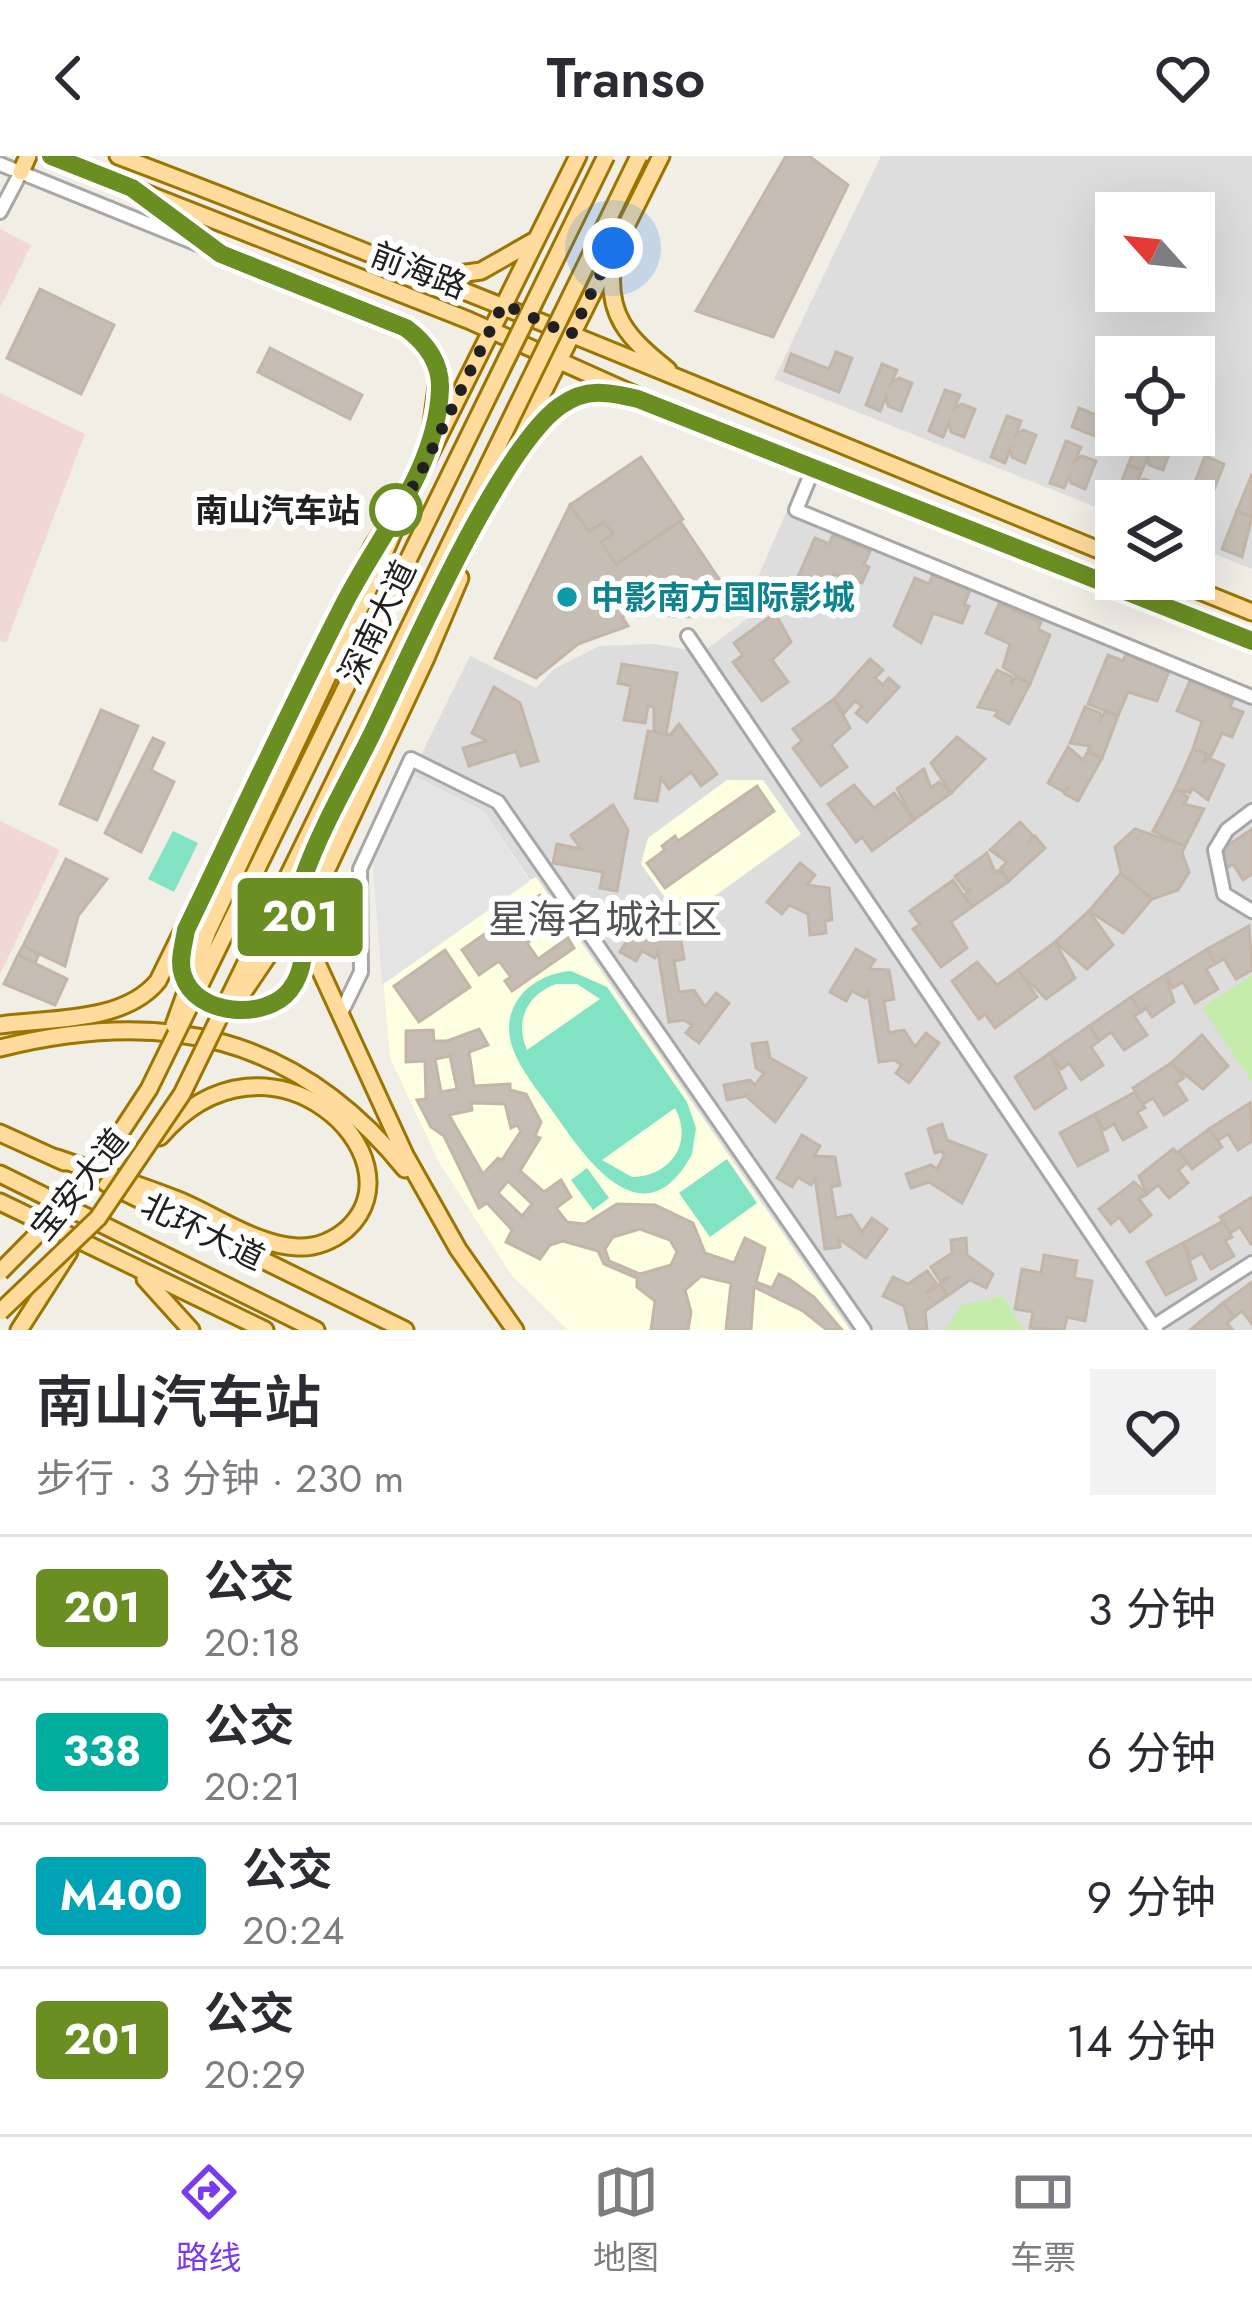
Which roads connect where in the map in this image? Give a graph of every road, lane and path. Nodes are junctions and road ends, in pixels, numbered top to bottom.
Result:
1 (51, 156) edge
2 (118, 156) edge
3 (578, 156) edge
4 (606, 156) edge
5 (639, 156) edge
6 (661, 156) edge
7 (0, 164) edge
8 (24, 164) edge
9 (132, 188) junction
10 (0, 212) edge
11 (629, 215) junction
12 (535, 241) junction
13 (221, 254) junction
14 (436, 276) junction
15 (503, 304) junction
16 (490, 331) junction
17 (571, 335) junction
18 (557, 364) junction
19 (684, 383) junction
20 (638, 399) junction
21 (814, 467) junction
22 (418, 478) junction
23 (493, 496) junction
24 (1095, 549) edge
25 (1215, 597) edge
26 (1252, 612) edge
27 (688, 636) dead end
28 (1252, 641) edge
29 (1252, 697) edge
30 (1252, 812) edge
31 (1252, 911) edge
32 (186, 930) junction
33 (305, 937) junction
34 (320, 972) junction
35 (356, 980) junction
36 (339, 1016) junction
37 (0, 1025) edge
38 (0, 1048) edge
39 (206, 1048) junction
40 (149, 1089) junction
41 (0, 1132) edge
42 (150, 1148) junction
43 (57, 1158) junction
44 (0, 1174) edge
45 (429, 1198) junction
46 (0, 1202) edge
47 (72, 1246) junction
48 (118, 1258) junction
49 (1252, 1263) edge
50 (0, 1271) edge
51 (0, 1312) edge
52 (1155, 1328) edge
53 (19, 1330) edge
54 (191, 1330) edge
55 (265, 1330) edge
56 (316, 1330) edge
57 (405, 1330) edge
58 (515, 1330) edge
59 (864, 1330) edge

1 - 9 main road, 前海路
2 - 14 main road, 前海路
3 - 12 main road, 深南大道
4 - 40 main road, 深南大道, bridge
5 - 39 main road, 深南大道, bridge
6 - 11 main road, 深南大道
7 - 8 street
8 - 10 street
8 - 13 street
9 - 13 main road
9 - 16 main road, 前海路
11 - 17 main road, 深南大道
11 - 19 main road
12 - 14 main road
12 - 15 main road, 深南大道
13 - 22 main road
14 - 15 main road, 前海路
15 - 16 main road, 深南大道
15 - 17 main road, 前海路
16 - 18 main road, 前海路
16 - 22 main road, 深南大道
17 - 18 main road, 深南大道
17 - 19 main road, 前海路
18 - 20 main road, 前海路
18 - 23 main road, 深南大道
19 - 24 main road, 前海路
20 - 21 main road, 前海路
20 - 23 main road
21 - 28 main road, 前海路
21 - 29 street
22 - 32 main road, 深南大道
22 - 40 main road, bridge
23 - 33 main road, 深南大道
23 - 39 main road, bridge
25 - 26 main road
27 - 52 street
30 - 31 street
32 - 33 main road
32 - 37 main road, 深南大道
33 - 34 main road
34 - 35 street
34 - 36 main road
35 - 36 street
35 - 59 street
36 - 45 main road
38 - 45 main road
39 - 42 main road, 宝安大道, bridge
40 - 50 main road, 宝安大道, bridge
41 - 43 main road, 北环大道
42 - 43 main road
42 - 47 main road, 宝安大道, bridge
43 - 57 main road, 北环大道
44 - 56 main road, 北环大道
45 - 58 main road
46 - 48 main road
47 - 51 main road, 宝安大道, bridge
47 - 53 main road
48 - 54 main road
48 - 55 main road
49 - 52 street

